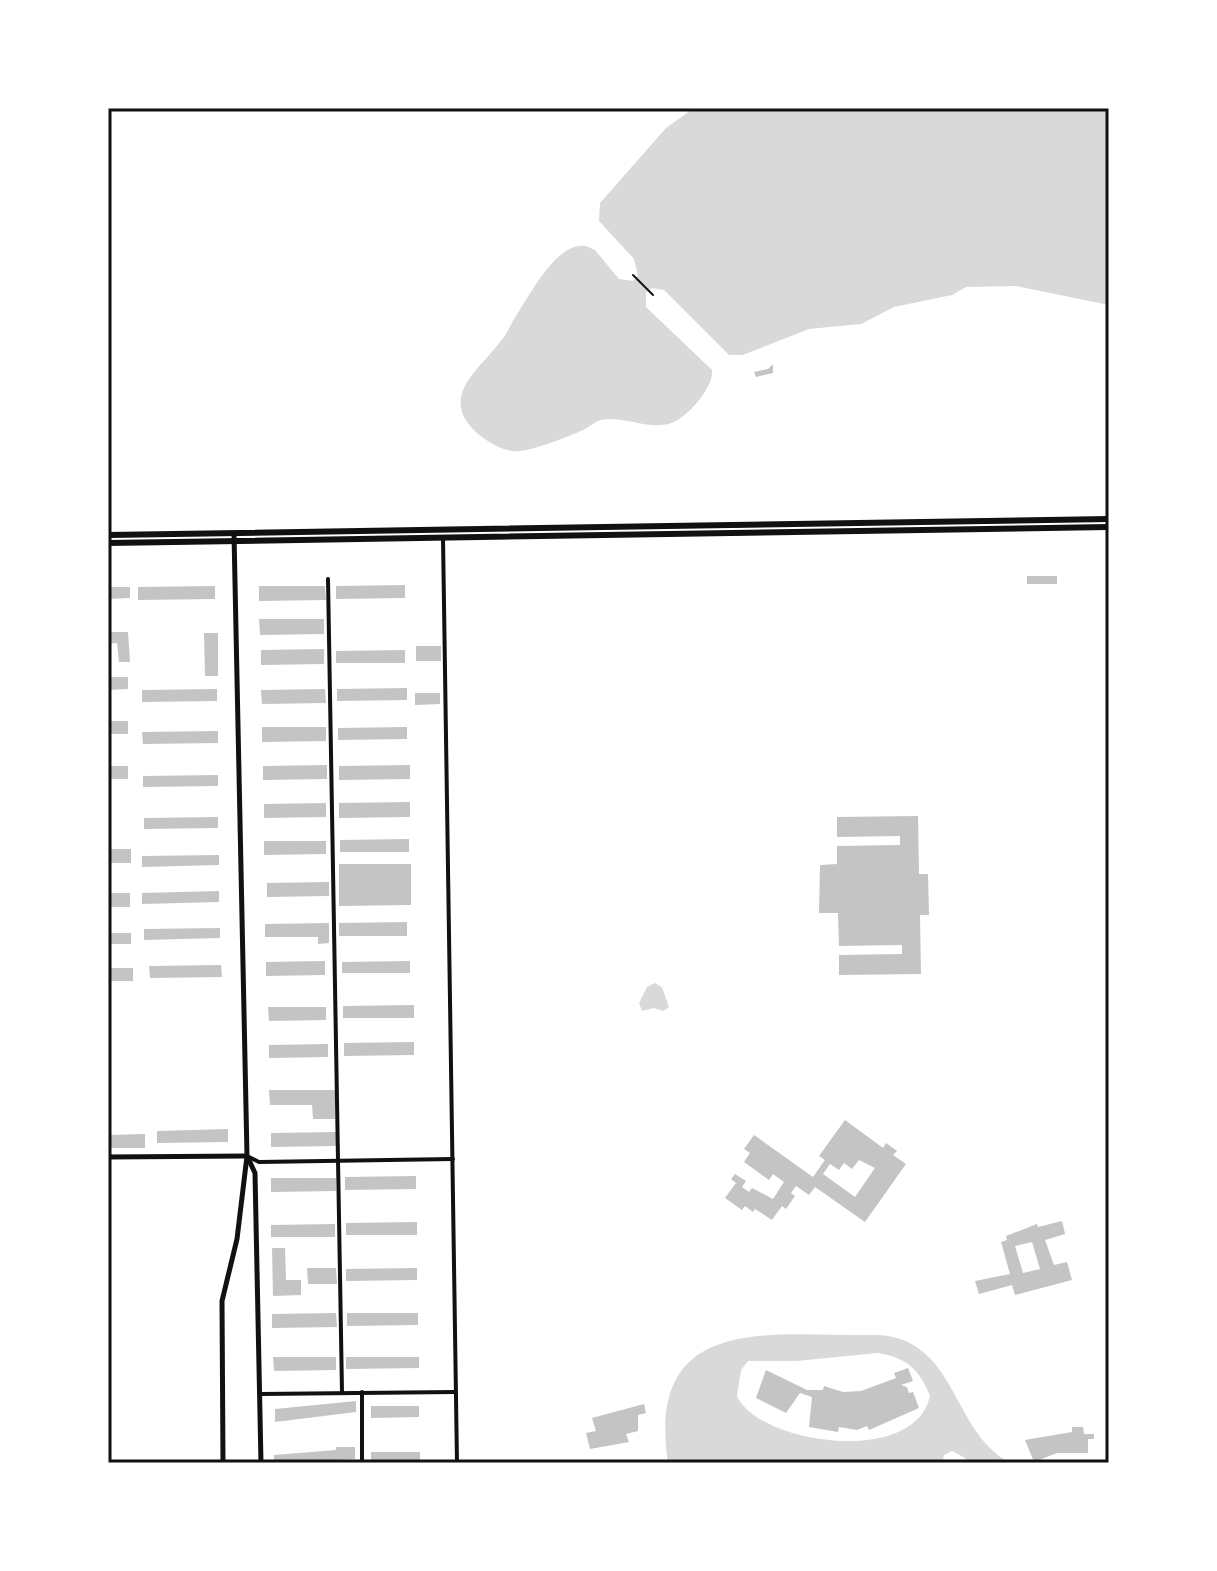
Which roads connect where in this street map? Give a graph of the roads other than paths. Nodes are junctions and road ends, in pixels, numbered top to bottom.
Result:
1 (1109, 519) edge
2 (1109, 527) edge
3 (108, 535) edge
4 (234, 538) junction
5 (443, 538) junction
6 (108, 543) edge
7 (328, 579) dead end
8 (247, 1156) junction
9 (108, 1157) edge
10 (453, 1159) junction
11 (339, 1161) junction
12 (342, 1392) junction
13 (362, 1392) junction
14 (455, 1392) junction
15 (260, 1394) junction
16 (223, 1463) edge
17 (261, 1463) edge
18 (362, 1463) edge
19 (457, 1463) edge

1 - 4 main road
2 - 5 main road
3 - 4 main road
4 - 5 main road
4 - 6 main road
4 - 8 street
5 - 10 street
7 - 11 street
8 - 9 street
8 - 11 street
8 - 15 street
8 - 16 street
10 - 11 street
10 - 14 street
11 - 12 street
12 - 13 street
12 - 15 street
13 - 14 street
13 - 18 street
14 - 19 street
15 - 17 street

